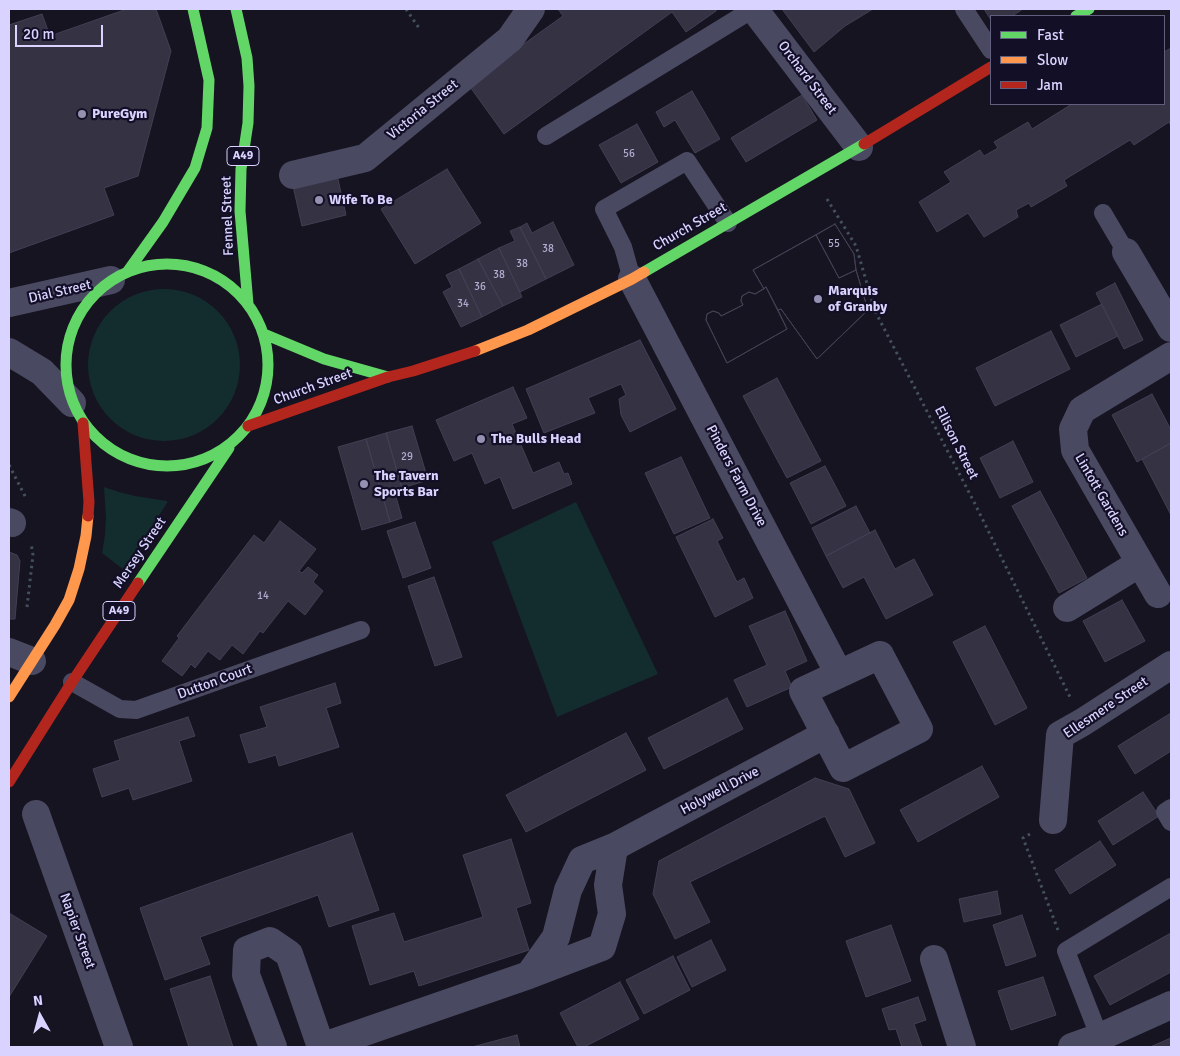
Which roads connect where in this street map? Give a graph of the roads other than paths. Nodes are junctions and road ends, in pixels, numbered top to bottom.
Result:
1 (193, 9) edge
2 (236, 9) edge
3 (530, 9) edge
4 (753, 9) edge
5 (964, 9) edge
6 (1089, 9) edge
7 (1078, 15) edge
8 (990, 48) edge
9 (990, 68) edge
10 (546, 136) dead end
11 (859, 147) junction
12 (293, 175) dead end
13 (1103, 212) dead end
14 (728, 223) junction
15 (1126, 252) joint
16 (120, 275) junction
17 (632, 279) junction
18 (9, 303) edge
19 (248, 304) junction
20 (1171, 328) edge
21 (264, 334) junction
22 (9, 352) edge
23 (1171, 356) edge
24 (388, 377) junction
25 (78, 413) junction
26 (248, 426) junction
27 (232, 442) junction
28 (1140, 563) junction
29 (1158, 594) dead end
30 (1067, 608) dead end
31 (361, 630) dead end
32 (20, 657) edge
33 (1171, 665) edge
34 (839, 674) junction
35 (72, 682) junction
36 (9, 698) edge
37 (826, 734) junction
38 (9, 782) edge
39 (1171, 808) edge
40 (36, 814) dead end
41 (1053, 820) road end
42 (1171, 822) edge
43 (614, 847) junction
44 (1171, 887) edge
45 (934, 959) dead end
46 (529, 975) junction
47 (1171, 1005) edge
48 (1102, 1042) edge
49 (119, 1047) edge
50 (274, 1047) edge
51 (321, 1047) edge
52 (962, 1047) edge
53 (1072, 1047) edge

1 - 16 main road
2 - 19 main road, Fennel Street / A49
3 - 12 street, Victoria Street
4 - 10 lane
4 - 11 street, Orchard Street
5 - 8 lane
6 - 7 main road
9 - 11 main road, Church Street
11 - 14 main road, Church Street
13 - 15 lane
14 - 17 main road, Church Street
14 - 17 lane
15 - 20 street
16 - 18 street, Dial Street
16 - 19 main road, A49
16 - 25 main road
17 - 24 main road, Church Street
17 - 34 street, Pinders Farm Drive
19 - 21 main road, A49
21 - 24 main road, Church Street
21 - 26 main road, A49
22 - 25 street
23 - 28 street, Lintott Gardens
24 - 26 main road, Church Street
25 - 27 main road, A49
25 - 32 main road
26 - 27 main road, A49
27 - 35 main road, Mersey Street / A49
28 - 29 street, Lintott Gardens
28 - 30 street
31 - 35 lane, Dutton Court
32 - 36 main road
33 - 41 street, Ellesmere Street
34 - 37 street
34 - 37 street
35 - 38 main road, Mersey Street / A49
37 - 43 street, Holywell Drive
39 - 42 lane
40 - 49 street, Napier Street
43 - 46 street, Holywell Drive
43 - 46 street
44 - 48 lane
45 - 52 street
46 - 51 street
47 - 48 street
48 - 53 street
50 - 51 street

